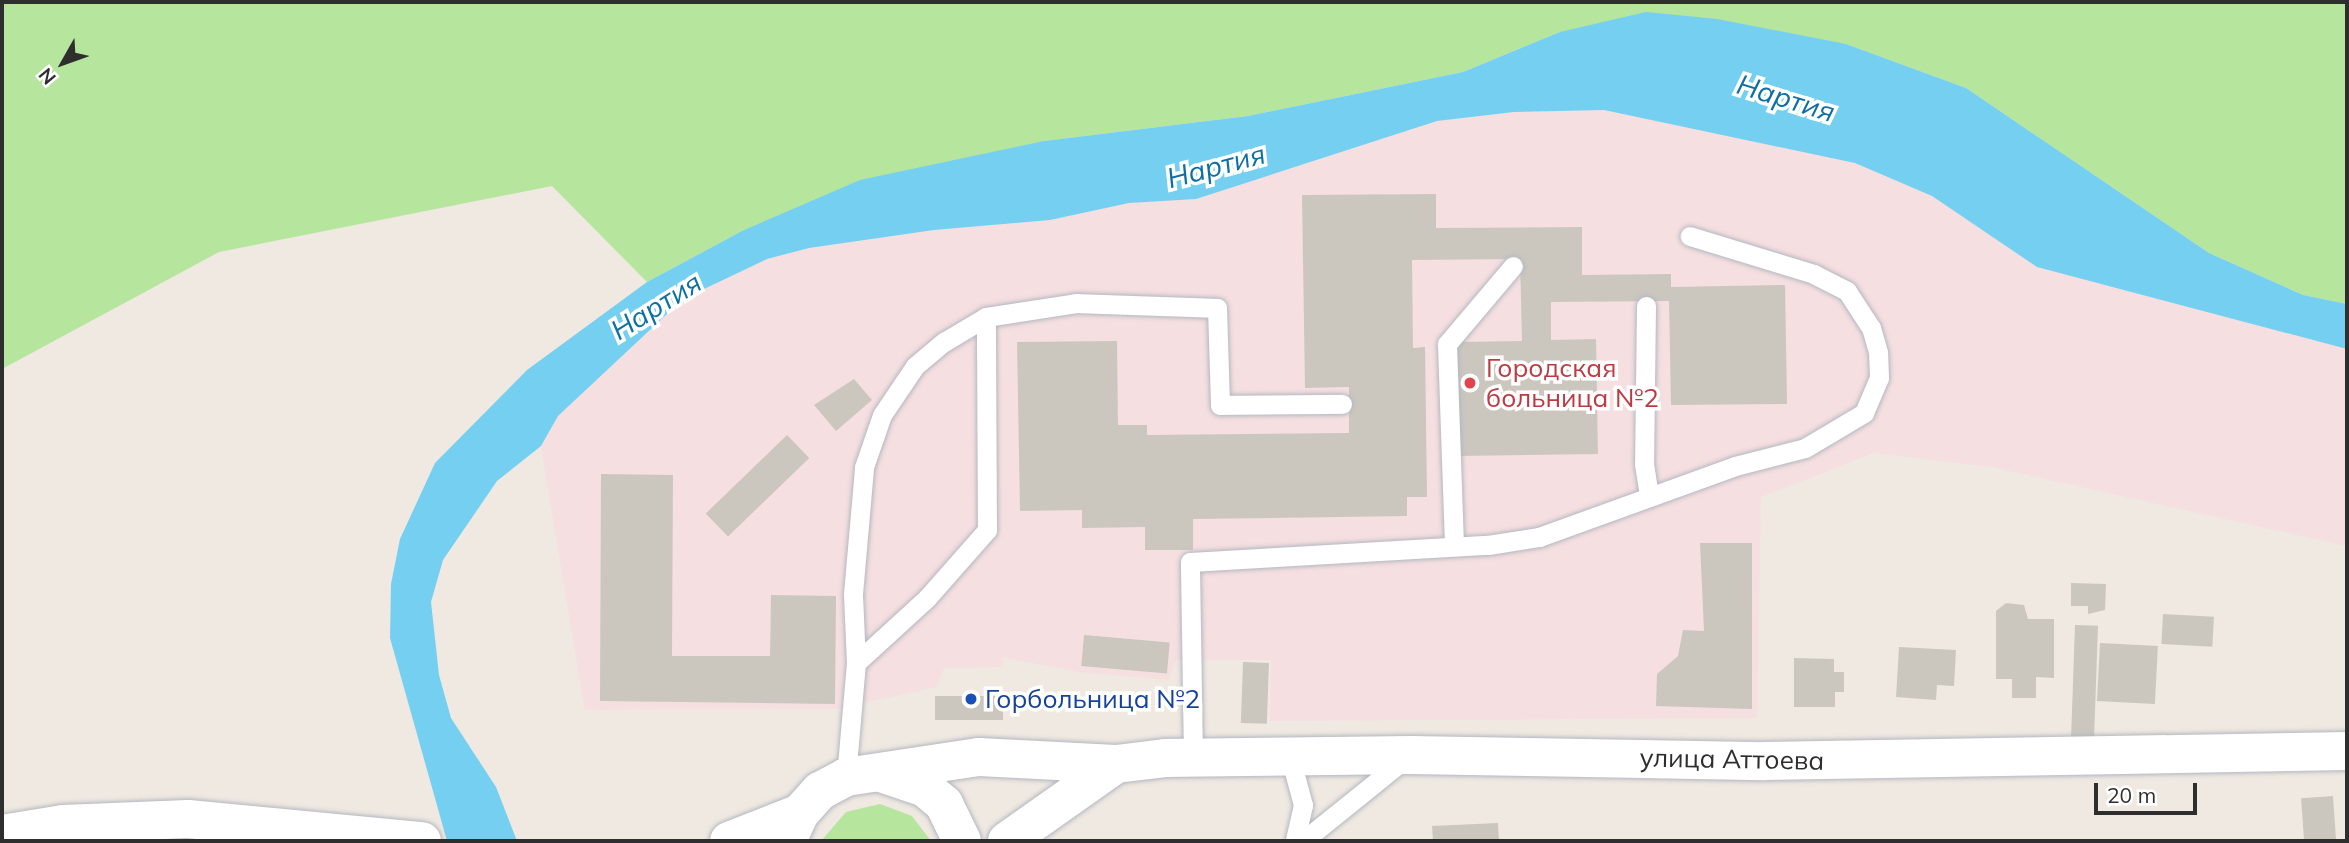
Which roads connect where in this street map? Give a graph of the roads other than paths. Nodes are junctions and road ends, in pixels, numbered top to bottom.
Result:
1 (1690, 236) dead end
2 (1513, 266) dead end
3 (1646, 306) dead end
4 (986, 317) junction
5 (1342, 404) dead end
6 (1649, 497) junction
7 (1454, 545) junction
8 (856, 663) junction
9 (2347, 751) edge
10 (1411, 755) junction
11 (1290, 757) junction
12 (1193, 758) junction
13 (1116, 764) junction
14 (862, 775) junction
15 (793, 827) edge
16 (2, 834) edge
17 (422, 841) edge
18 (729, 841) edge
19 (962, 841) edge
20 (1007, 841) edge
21 (1295, 841) edge
22 (1303, 841) edge

1 - 6 lane
2 - 7 lane
3 - 6 lane
4 - 5 lane
4 - 8 lane
4 - 8 lane
6 - 7 lane
7 - 12 lane
8 - 14 lane
9 - 10 street, улица Аттоева
10 - 11 street, улица Аттоева
10 - 22 lane
11 - 12 street, улица Аттоева
11 - 21 lane
12 - 13 street, улица Аттоева
13 - 14 street, улица Аттоева
13 - 20 street
14 - 15 street
14 - 19 street
15 - 18 street
16 - 17 street

